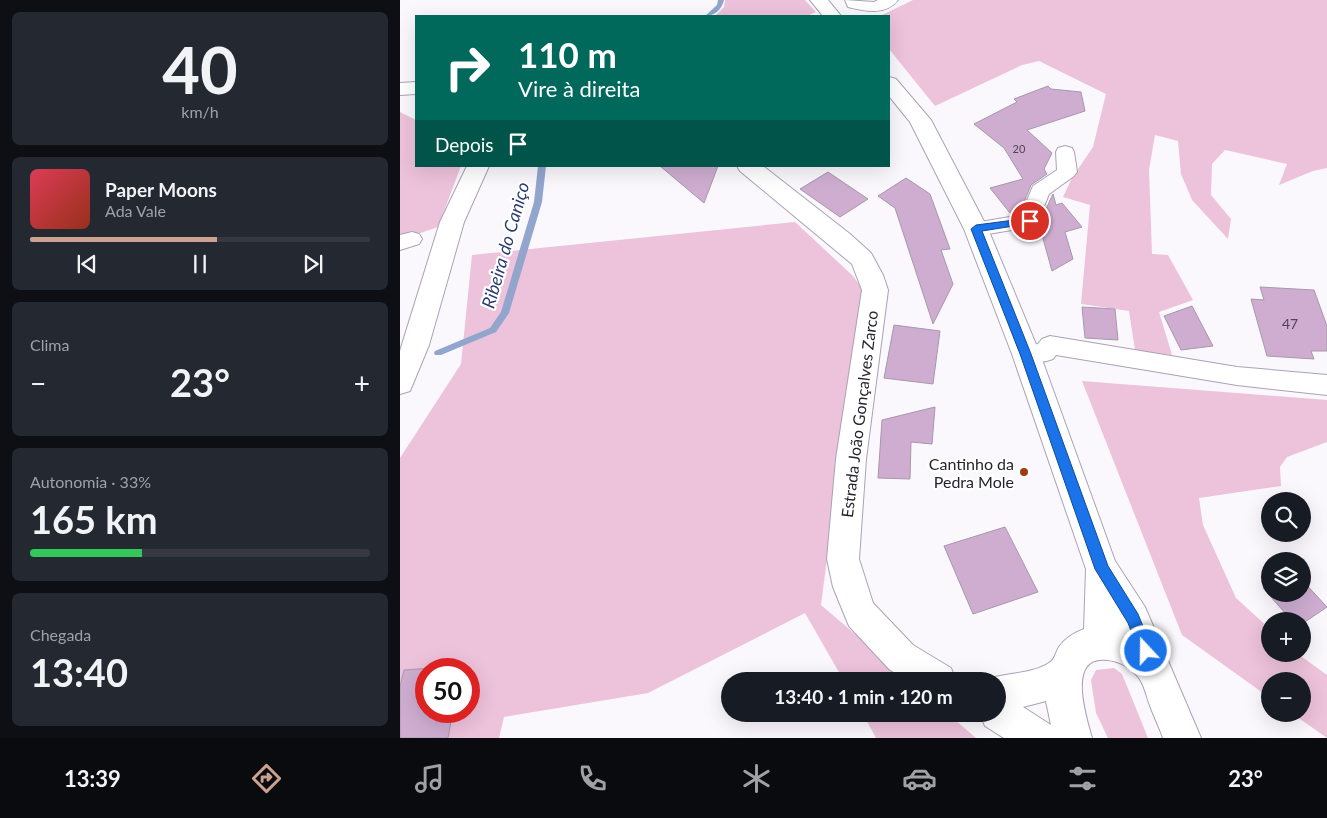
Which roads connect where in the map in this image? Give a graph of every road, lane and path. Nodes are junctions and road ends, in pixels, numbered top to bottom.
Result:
1 (819, 0) edge
2 (853, 0) edge
3 (890, 0) edge
4 (831, 15) edge
5 (890, 84) edge
6 (415, 88) edge
7 (400, 89) edge
8 (1064, 152) dead end
9 (478, 167) edge
10 (749, 167) edge
11 (976, 229) junction
12 (1026, 354) junction
13 (400, 383) edge
14 (1327, 385) edge
15 (1102, 569) junction
16 (1100, 640) junction
17 (1150, 665) junction
18 (924, 672) edge
19 (1065, 674) junction
20 (1006, 692) edge
21 (1006, 717) edge
22 (1038, 738) edge
23 (1073, 738) edge
24 (1182, 738) edge

1 - 4 street
2 - 3 street
5 - 11 street
6 - 7 street
8 - 11 street
9 - 13 street
10 - 18 street, Estrada João Gonçalves Zarco
11 - 12 street
12 - 14 street
12 - 15 street
15 - 16 street
15 - 17 street
16 - 17 street
16 - 19 street
17 - 24 street
19 - 20 street
19 - 23 street
21 - 22 street

